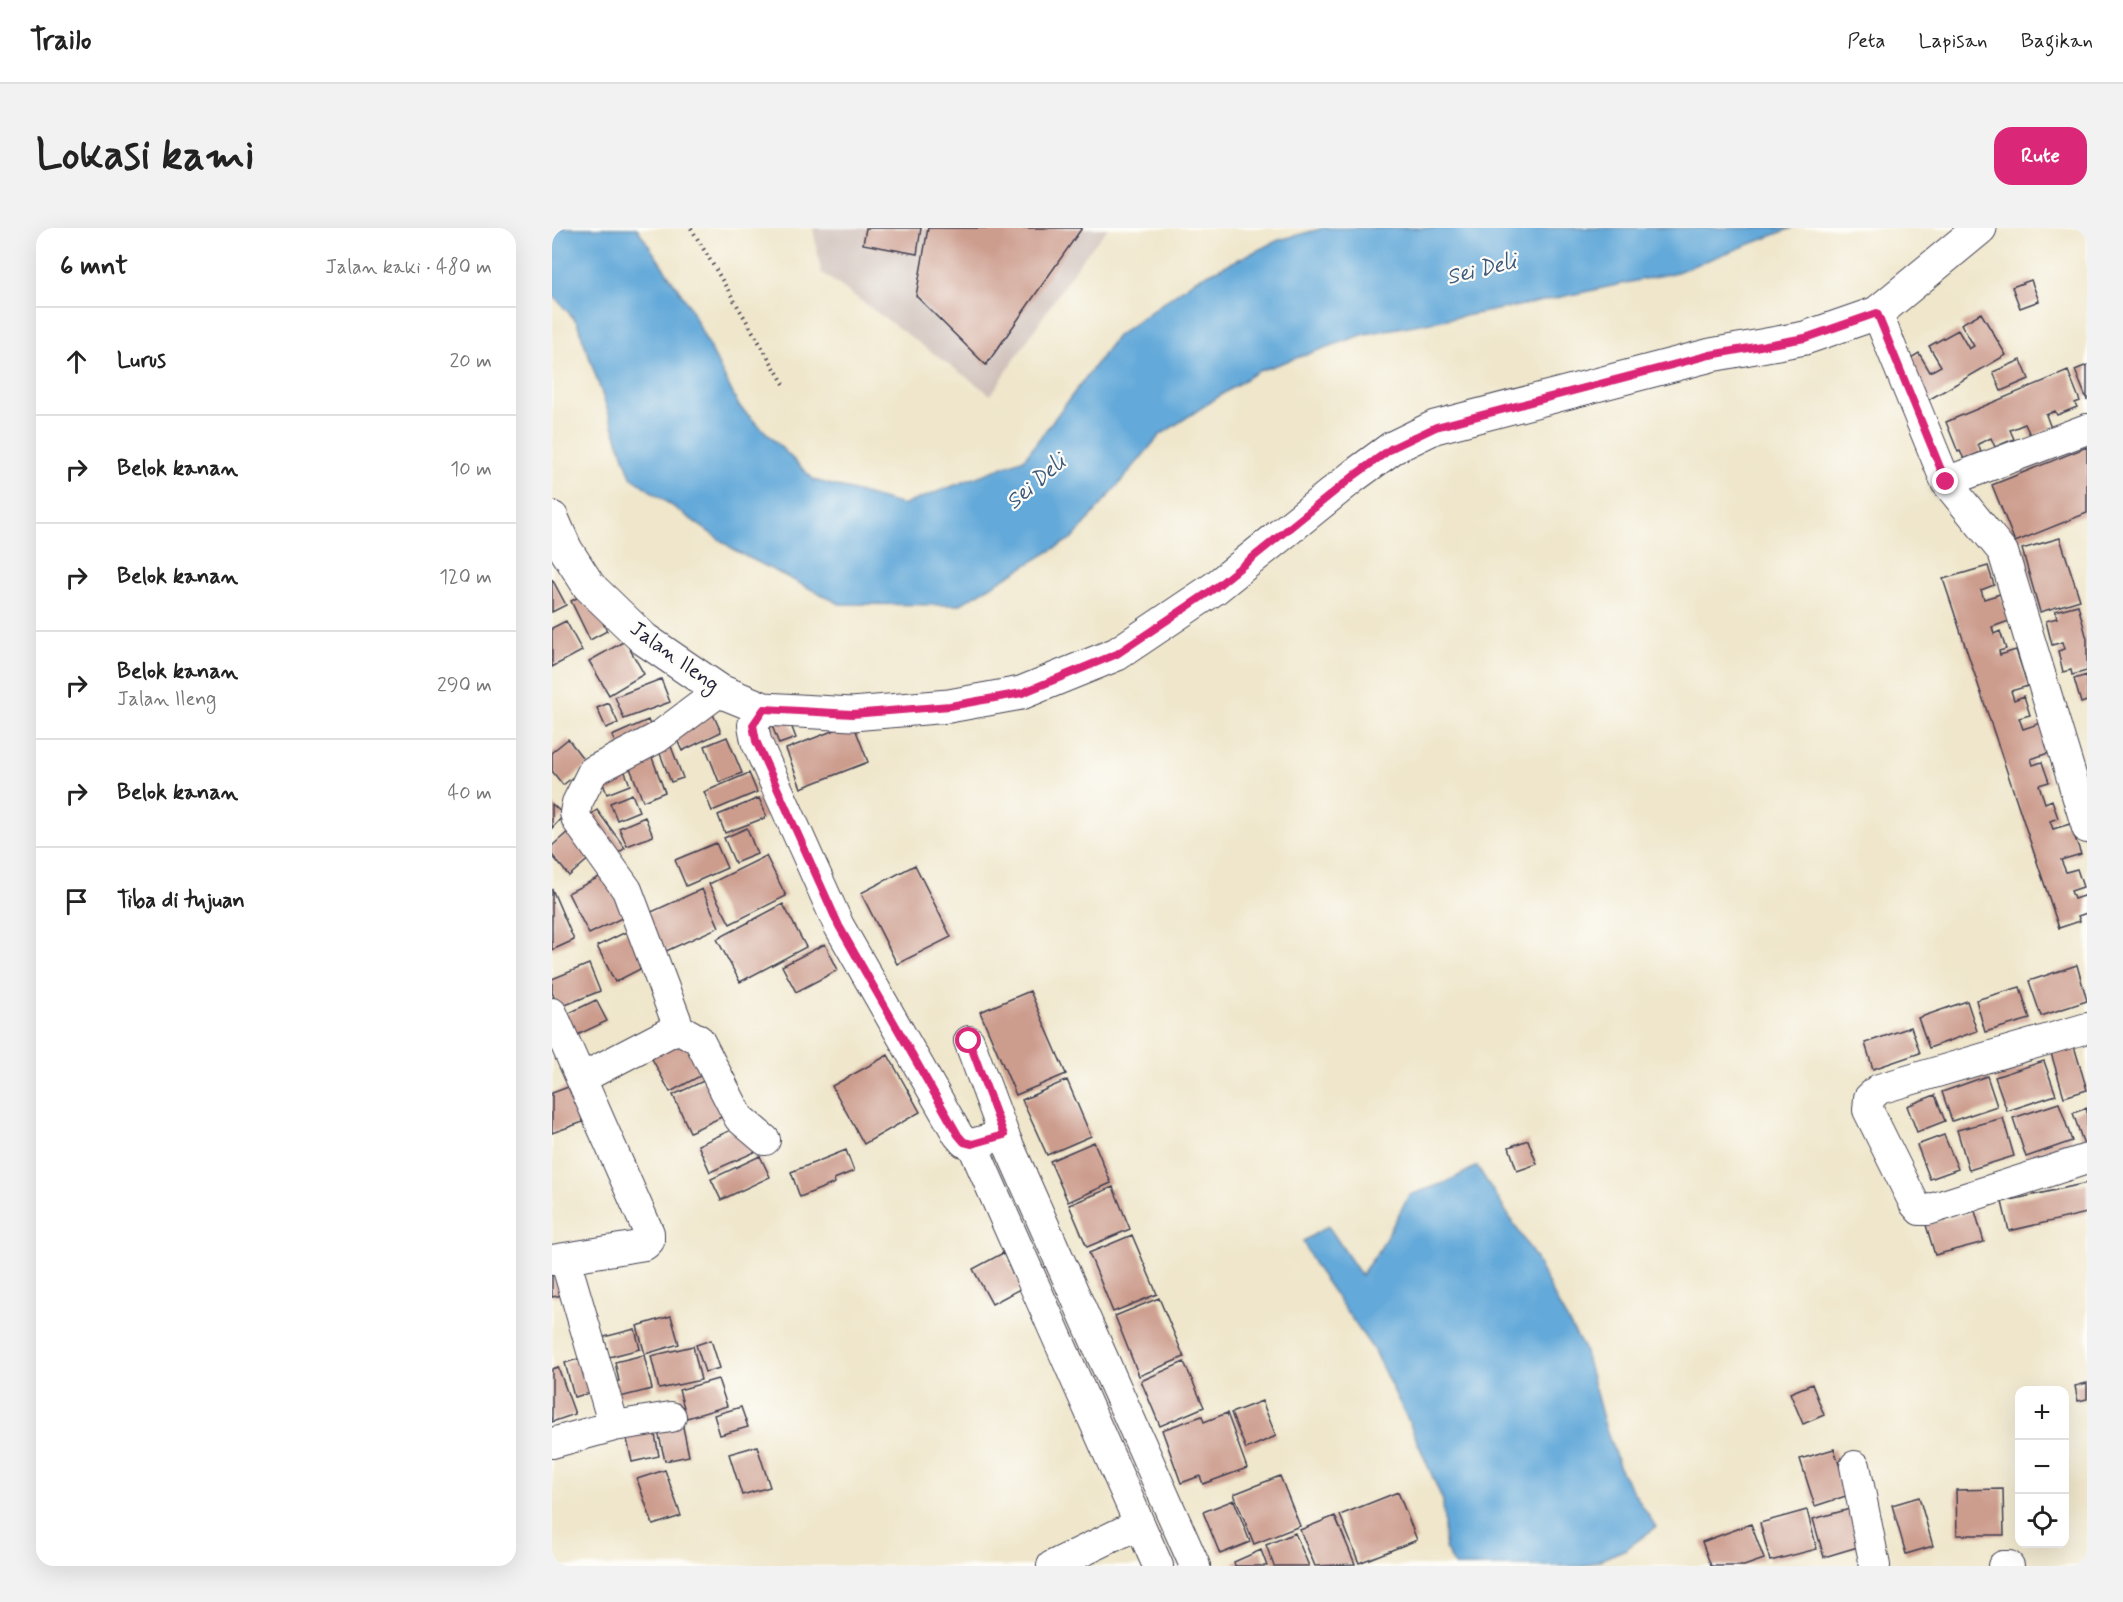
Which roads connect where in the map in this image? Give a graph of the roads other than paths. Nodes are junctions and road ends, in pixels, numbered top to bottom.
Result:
1 (1980, 228) edge
2 (1877, 313) junction
3 (2087, 429) edge
4 (1946, 482) junction
5 (552, 518) edge
6 (720, 691) junction
7 (764, 709) junction
8 (2087, 828) edge
9 (552, 1013) edge
10 (676, 1027) junction
11 (2087, 1028) edge
12 (969, 1041) dead end
13 (582, 1078) junction
14 (1004, 1135) junction
15 (765, 1140) dead end
16 (972, 1144) junction
17 (2087, 1159) edge
18 (558, 1260) edge
19 (671, 1417) dead end
20 (614, 1426) junction
21 (552, 1443) edge
22 (1855, 1466) dead end
23 (1139, 1524) junction
24 (1052, 1566) edge
25 (1158, 1566) edge
26 (1195, 1566) edge
27 (1873, 1566) edge
28 (2003, 1566) edge
29 (2009, 1566) edge

1 - 2 street, Jalan Ileng
2 - 4 street
2 - 7 street, Jalan Ileng
3 - 4 street
4 - 8 street
5 - 6 street, Jalan Ileng
6 - 7 street, Jalan Ileng
6 - 10 street
7 - 16 street
9 - 13 street
10 - 13 street
10 - 15 street
11 - 17 street
12 - 14 street
13 - 18 street
14 - 16 street
14 - 26 street
16 - 23 street
18 - 20 street
19 - 20 street
20 - 21 street
22 - 27 street
23 - 24 street
23 - 25 street
28 - 29 street

